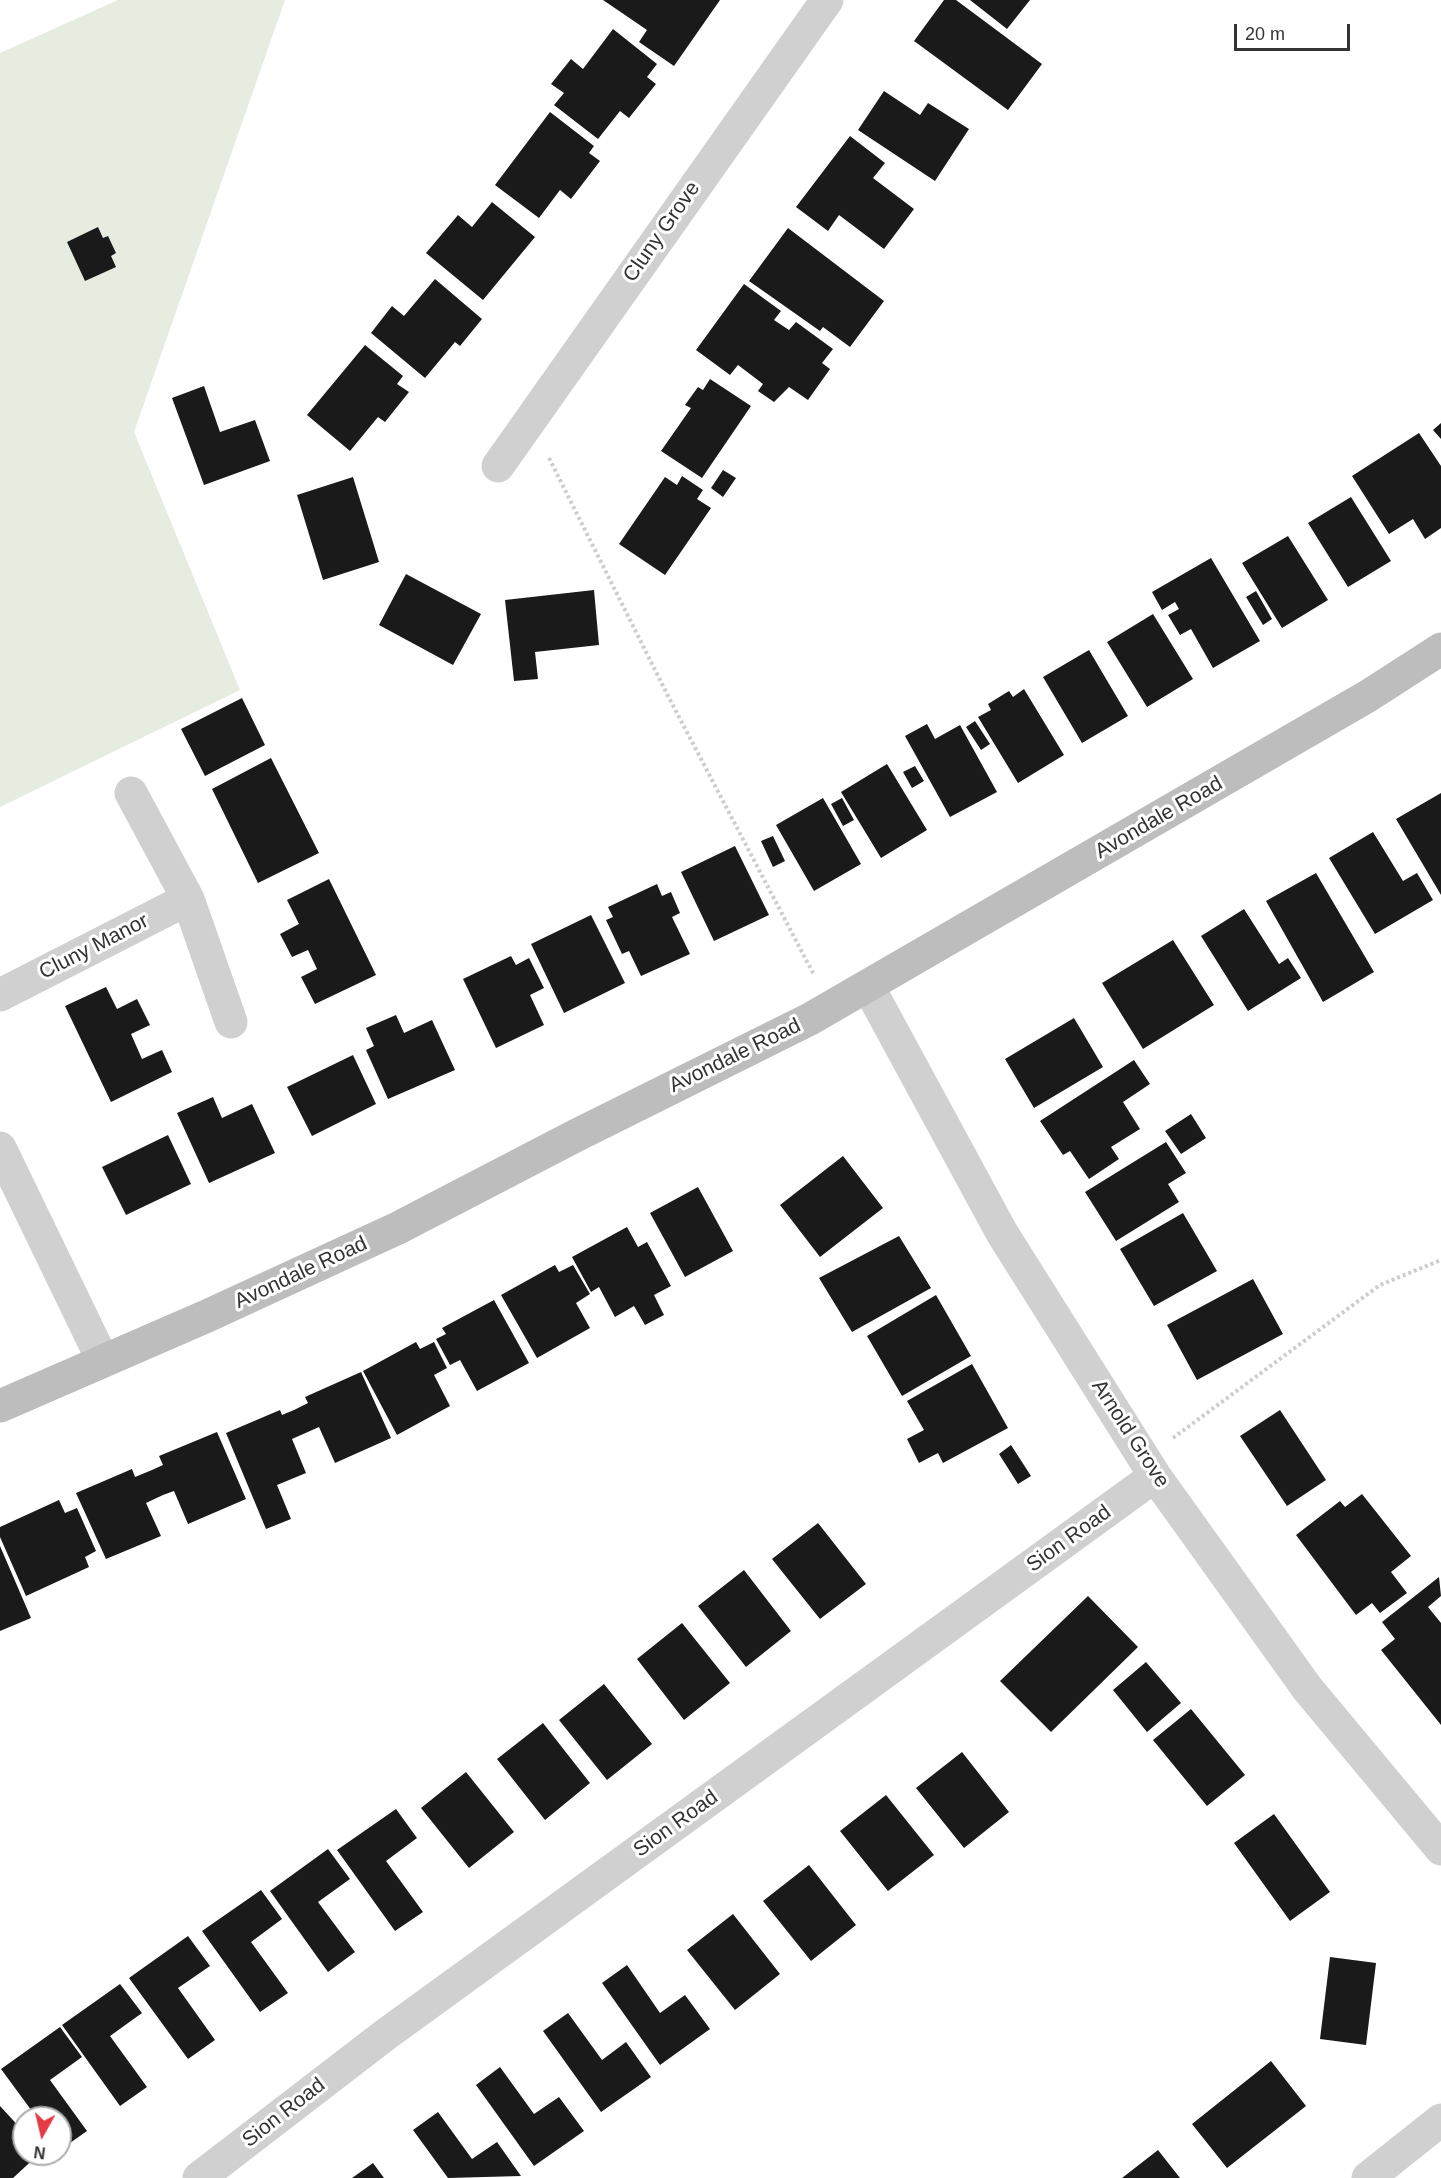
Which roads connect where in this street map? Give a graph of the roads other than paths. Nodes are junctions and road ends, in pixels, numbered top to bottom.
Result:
1 (827, 0) edge
2 (498, 466) dead end
3 (1441, 649) edge
4 (131, 792) dead end
5 (188, 899) junction
6 (868, 986) junction
7 (0, 995) edge
8 (231, 1022) dead end
9 (0, 1148) edge
10 (103, 1362) junction
11 (0, 1406) edge
12 (1155, 1476) junction
13 (1441, 1849) edge
14 (1441, 2120) edge
15 (199, 2178) edge
16 (1368, 2178) edge

1 - 2 street, Cluny Grove
3 - 6 street, Avondale Road
4 - 5 street
5 - 7 street, Cluny Manor
5 - 8 street
6 - 10 street, Avondale Road
6 - 12 street, Arnold Grove
9 - 10 street
10 - 11 street, Avondale Road
12 - 13 street, Arnold Grove
12 - 15 street, Sion Road
14 - 16 street

